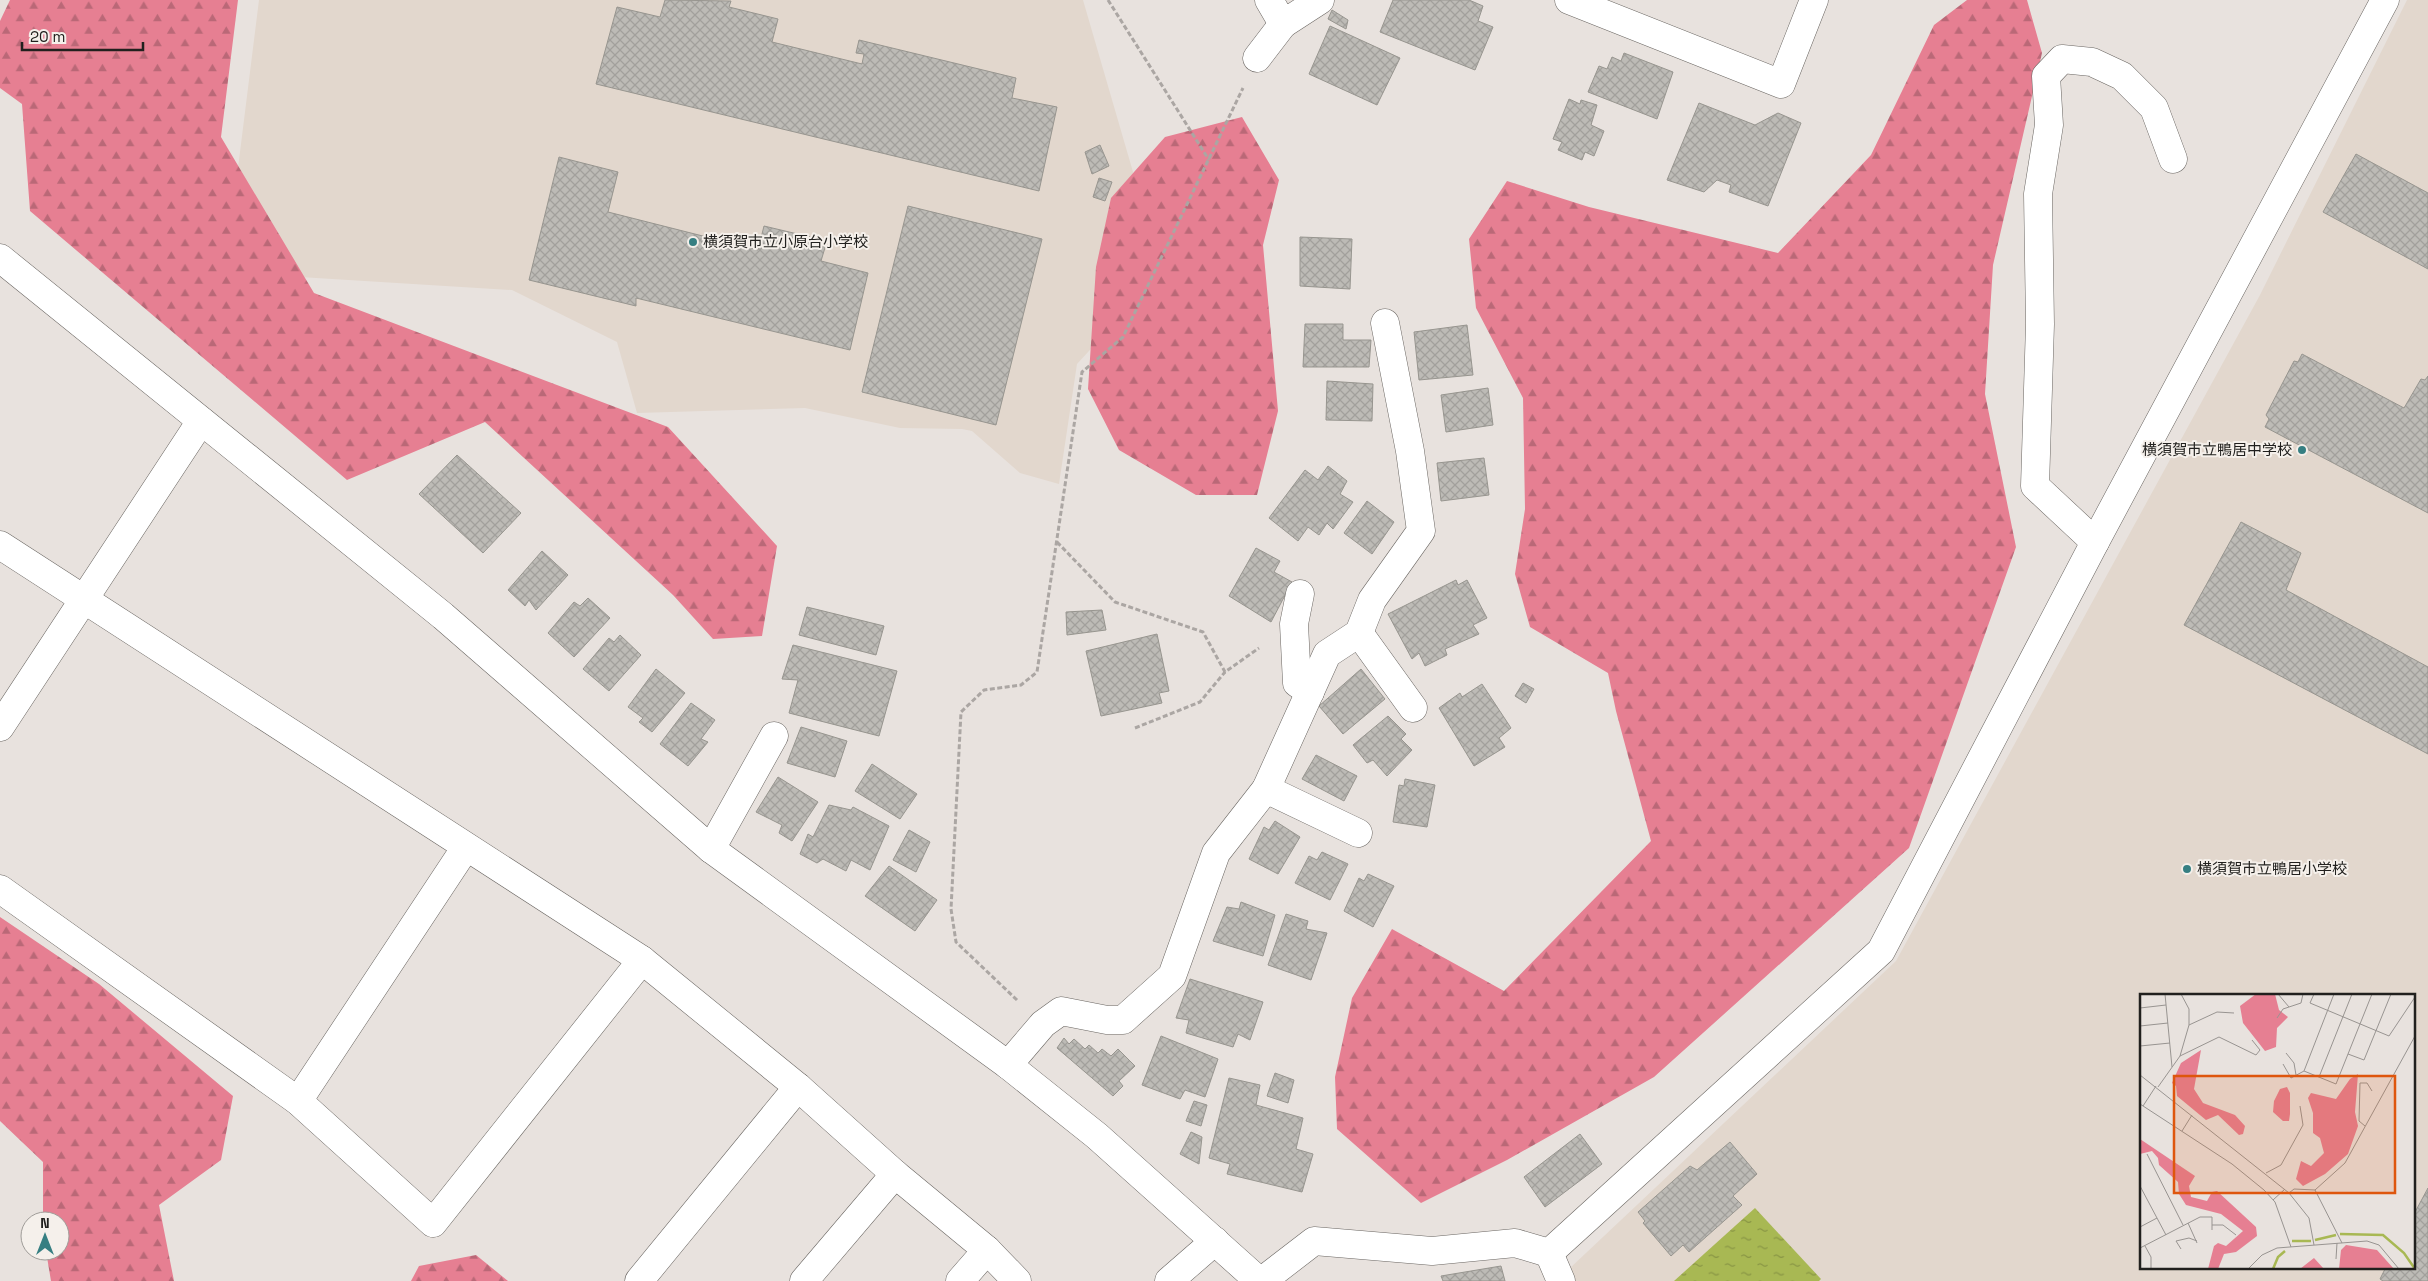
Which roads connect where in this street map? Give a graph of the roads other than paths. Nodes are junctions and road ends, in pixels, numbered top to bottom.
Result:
1 (1269, 0) edge
2 (1320, 0) edge
3 (1569, 0) edge
4 (1814, 0) edge
5 (2385, 0) edge
6 (1598, 5) edge
7 (1283, 24) junction
8 (1257, 58) road end
9 (2173, 159) dead end
10 (0, 258) edge
11 (1385, 323) dead end
12 (201, 421) junction
13 (2095, 542) junction
14 (0, 545) edge
15 (1300, 594) dead end
16 (84, 600) junction
17 (1359, 633) junction
18 (1310, 692) junction
19 (1413, 708) dead end
20 (0, 727) edge
21 (774, 736) dead end
22 (1266, 789) junction
23 (1358, 834) dead end
24 (466, 847) junction
25 (711, 849) junction
26 (0, 889) edge
27 (642, 960) junction
28 (1008, 1065) junction
29 (798, 1087) junction
30 (298, 1102) junction
31 (895, 1174) junction
32 (1215, 1242) junction
33 (987, 1250) junction
34 (1549, 1253) junction
35 (639, 1281) edge
36 (804, 1281) edge
37 (960, 1281) edge
38 (1017, 1281) edge
39 (1169, 1281) edge
40 (1260, 1281) edge
41 (1562, 1281) edge

1 - 7 street
2 - 7 street
3 - 6 street
4 - 6 street
5 - 13 street
7 - 8 street
9 - 13 street
10 - 12 street
11 - 17 street
12 - 16 street
12 - 25 street
13 - 34 street
14 - 16 street
15 - 18 street
16 - 20 street
16 - 24 street
17 - 18 street
17 - 19 street
18 - 22 street
21 - 25 street
22 - 23 street
22 - 28 street
24 - 27 street
24 - 30 street
25 - 28 street
26 - 30 street
27 - 29 street
27 - 30 street
28 - 32 street
29 - 31 street
29 - 35 street
31 - 33 street
31 - 36 street
32 - 39 street
32 - 40 street
33 - 37 street
33 - 38 street
34 - 40 street
34 - 41 street

